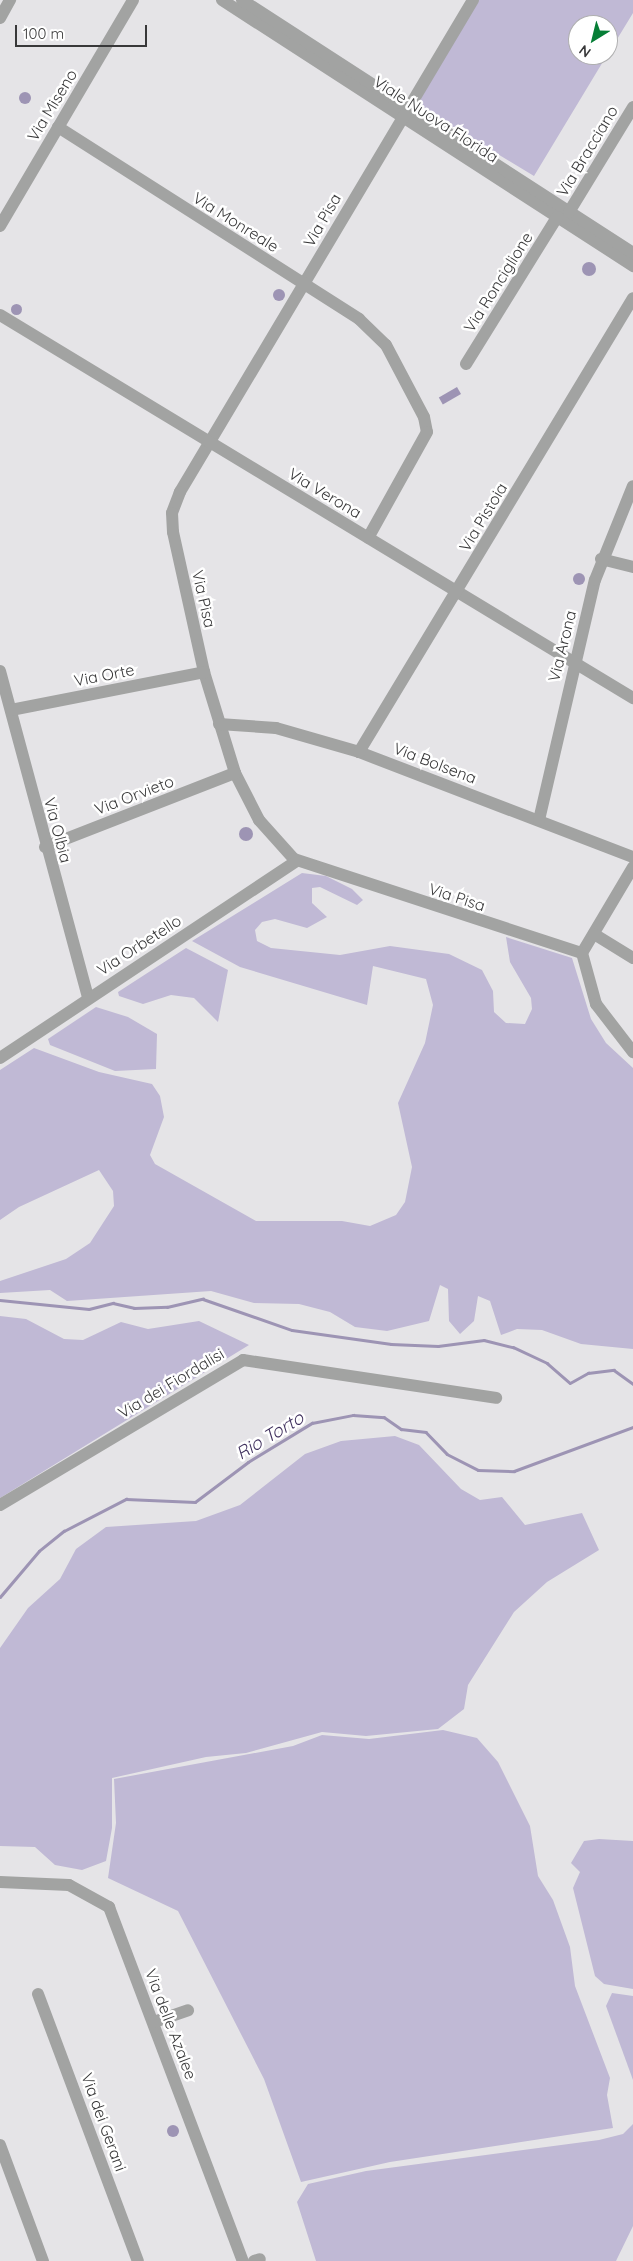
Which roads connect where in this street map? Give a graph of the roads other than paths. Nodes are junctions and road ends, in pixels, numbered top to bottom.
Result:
1 (10, 0) edge
2 (133, 0) edge
3 (222, 0) edge
4 (242, 0) edge
5 (473, 0) edge
6 (0, 18) edge
7 (633, 107) edge
8 (406, 112) junction
9 (58, 127) junction
10 (505, 177) junction
11 (569, 212) junction
12 (557, 217) junction
13 (0, 226) edge
14 (633, 253) edge
15 (633, 266) edge
16 (304, 284) junction
17 (633, 298) edge
18 (0, 315) edge
19 (466, 364) dead end
20 (208, 442) junction
21 (633, 486) edge
22 (368, 538) junction
23 (601, 559) junction
24 (633, 566) edge
25 (459, 592) junction
26 (574, 662) junction
27 (0, 671) edge
28 (204, 672) junction
29 (633, 698) edge
30 (11, 710) junction
31 (218, 724) junction
32 (359, 752) junction
33 (235, 773) junction
34 (539, 820) junction
35 (45, 846) junction
36 (633, 857) edge
37 (298, 861) junction
38 (633, 867) edge
39 (594, 934) junction
40 (582, 953) junction
41 (633, 958) edge
42 (88, 997) junction
43 (633, 1052) edge
44 (0, 1058) edge
45 (496, 1398) dead end
46 (0, 1505) edge
47 (0, 1882) edge
48 (38, 1994) dead end
49 (188, 2010) dead end
50 (154, 2022) junction
51 (0, 2145) edge
52 (43, 2261) edge
53 (138, 2261) edge
54 (243, 2261) edge

1 - 6 street
2 - 9 street, Via Miseno
3 - 8 street, Viale Nuova Florida
4 - 8 street, Viale Nuova Florida
5 - 8 street, Via Pisa
7 - 11 street, Via Bracciano
8 - 10 street, Viale Nuova Florida
8 - 16 street, Via Pisa
9 - 13 street, Via Miseno
9 - 16 street, Via Monreale
10 - 11 street, Viale Nuova Florida
10 - 12 street, Viale Nuova Florida
11 - 12 street
11 - 14 street, Viale Nuova Florida
12 - 15 street, Viale Nuova Florida
12 - 19 street, Via Ronciglione
16 - 20 street, Via Pisa
16 - 22 street, Via Monreale
17 - 25 street, Via Pistoia
18 - 20 street, Via Verona
20 - 22 street, Via Verona
20 - 28 street, Via Pisa
21 - 23 street, Via Arona
22 - 25 street, Via Verona
23 - 24 street
23 - 26 street, Via Arona
25 - 26 street, Via Verona
25 - 32 street, Via Pistoia
26 - 29 street, Via Verona
26 - 34 street, Via Arona
27 - 30 street, Via Olbia
28 - 30 street, Via Orte
28 - 31 street, Via Pisa
30 - 35 street, Via Olbia
31 - 32 street, Via Bolsena
31 - 33 street, Via Pisa
32 - 34 street, Via Bolsena
33 - 35 street, Via Orvieto
33 - 37 street, Via Pisa
34 - 36 street, Via Bolsena
35 - 42 street, Via Olbia
37 - 40 street, Via Pisa
37 - 42 street, Via Orbetello
38 - 39 street
39 - 40 street
39 - 41 street
40 - 43 street
42 - 44 street, Via Orbetello
45 - 46 street, Via dei Fiordalisi
47 - 50 street, Via delle Azalee
48 - 53 street, Via dei Gerani
49 - 50 street
50 - 54 street, Via delle Azalee
51 - 52 street

